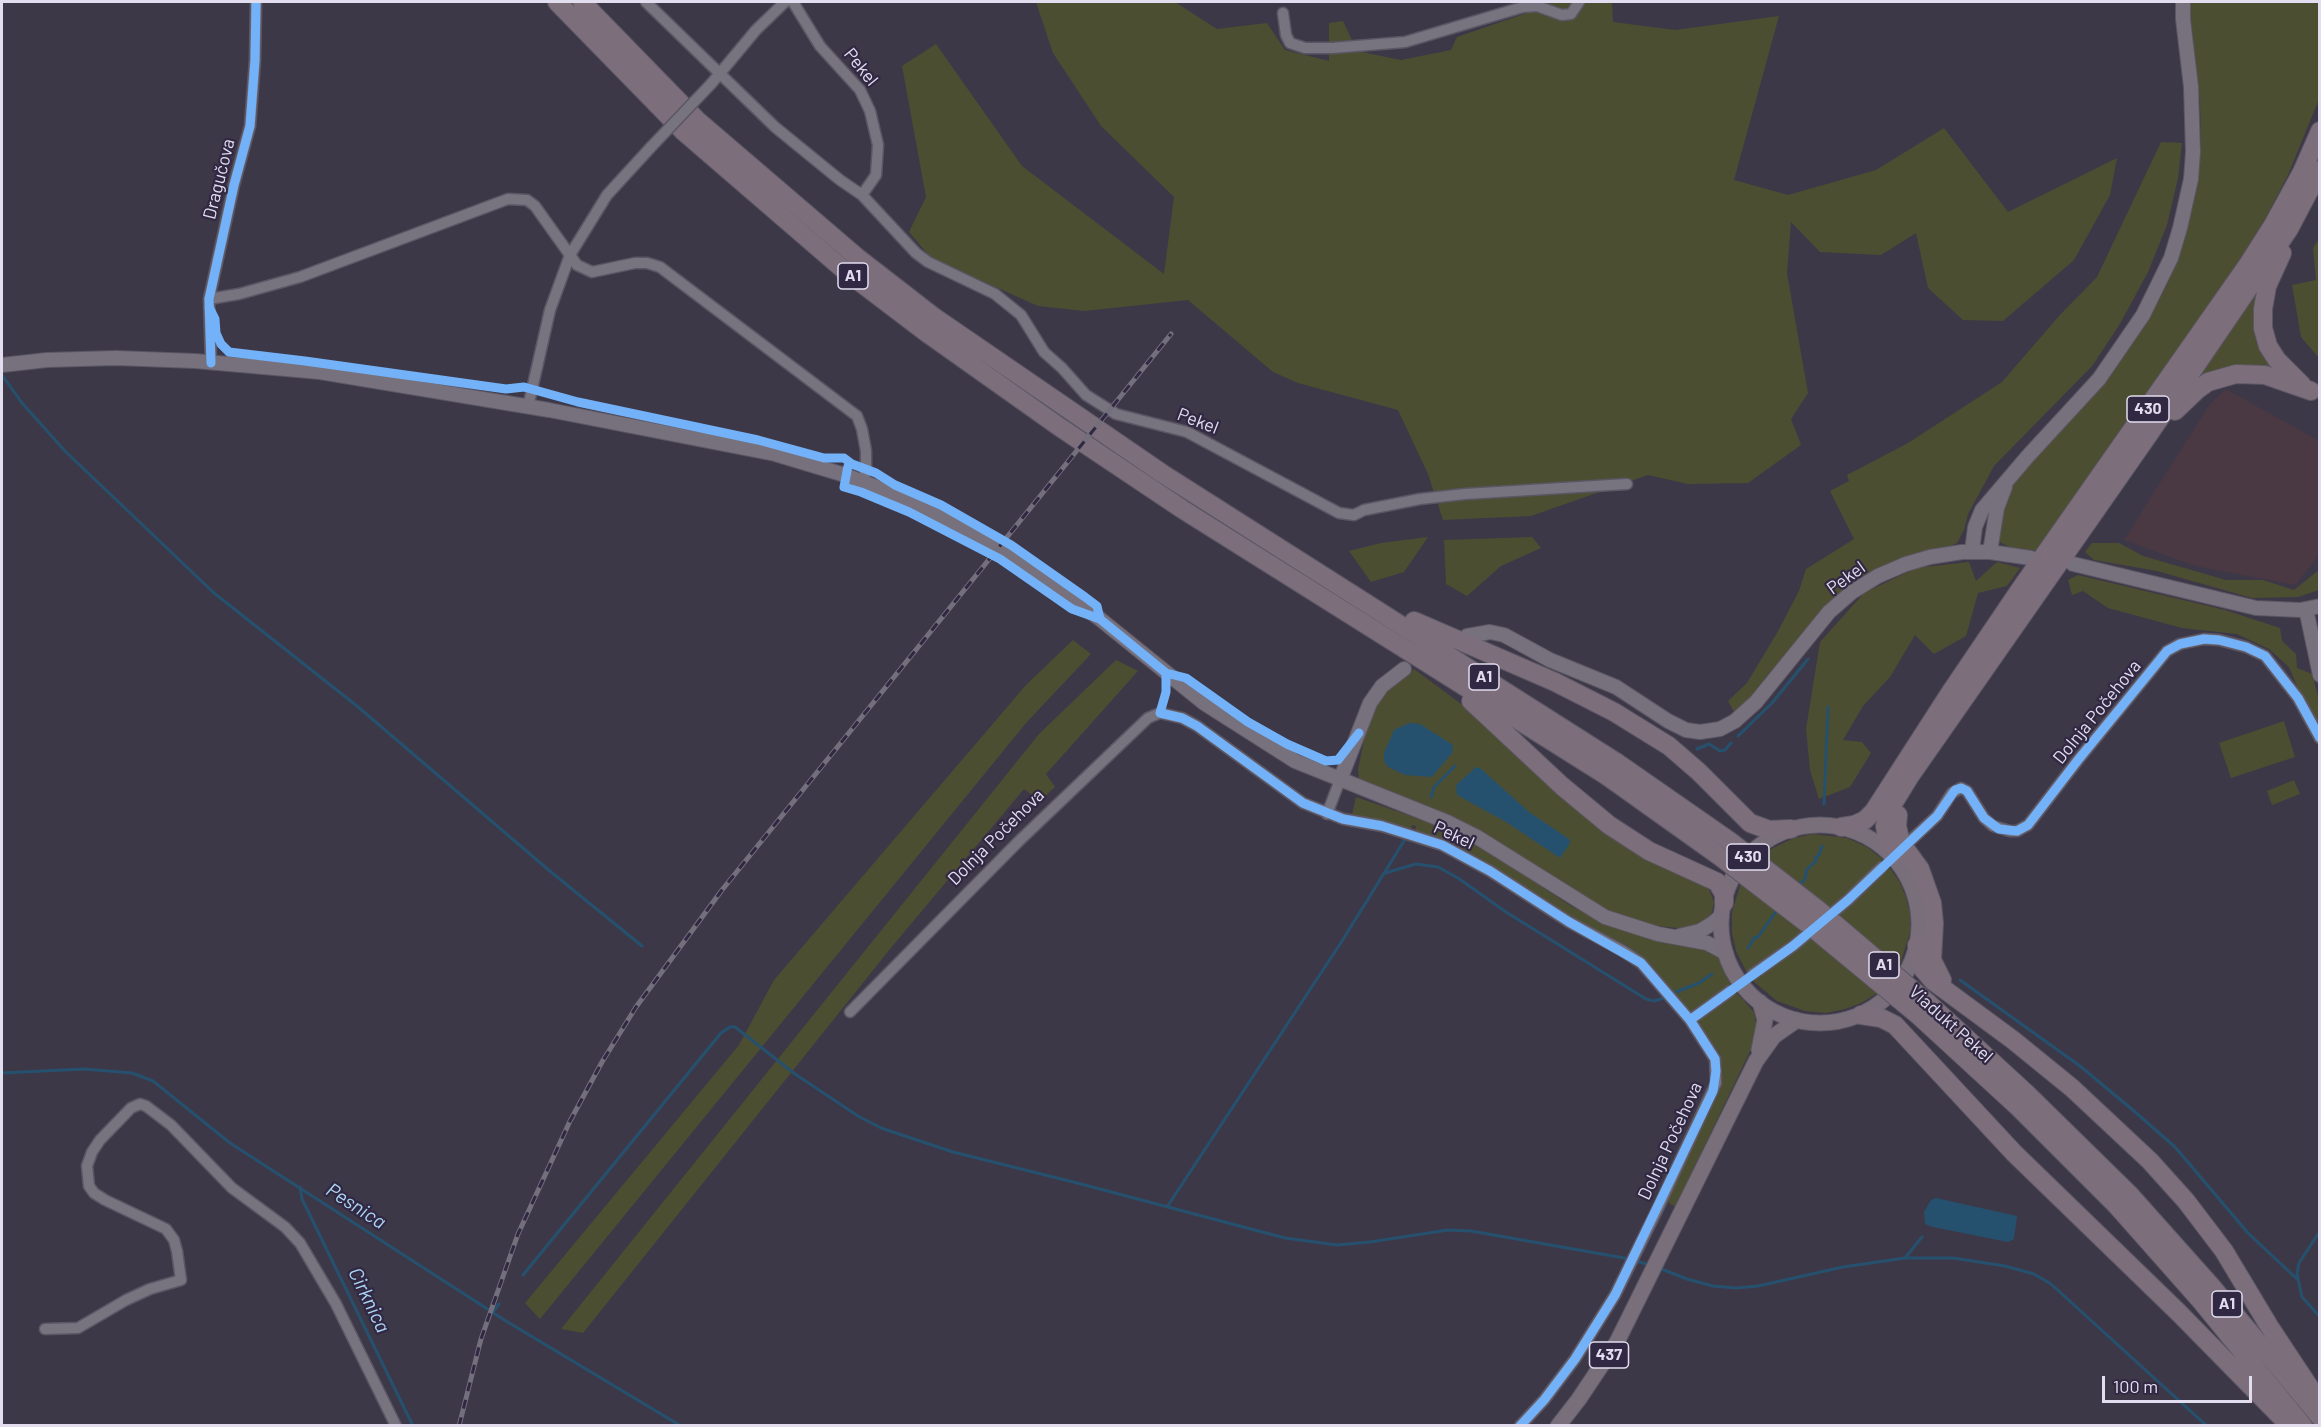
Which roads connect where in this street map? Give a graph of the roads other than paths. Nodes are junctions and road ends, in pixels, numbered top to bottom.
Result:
1 (256, 2) edge
2 (557, 2) edge
3 (582, 2) edge
4 (646, 2) edge
5 (785, 2) edge
6 (793, 2) edge
7 (1579, 2) edge
8 (2183, 2) edge
9 (1283, 13) dead end
10 (720, 73) junction
11 (2319, 130) edge
12 (2319, 170) edge
13 (862, 195) junction
14 (2289, 229) junction
15 (570, 255) junction
16 (209, 299) junction
17 (212, 363) junction
18 (2, 365) edge
19 (2315, 395) edge
20 (528, 407) junction
21 (2149, 434) junction
22 (2008, 480) junction
23 (863, 482) junction
24 (1627, 484) dead end
25 (1972, 551) junction
26 (1990, 552) junction
27 (2031, 558) dead end
28 (2073, 564) dead end
29 (1353, 593) junction
30 (2314, 610) edge
31 (1467, 636) dead end
32 (1407, 662) junction
33 (2319, 675) edge
34 (1182, 718) joint
35 (2319, 738) edge
36 (1934, 741) junction
37 (1612, 769) junction
38 (1340, 780) junction
39 (1328, 814) junction
40 (1841, 827) junction
41 (1791, 829) junction
42 (1911, 840) dead end
43 (1888, 862) junction
44 (1723, 909) junction
45 (1673, 937) junction
46 (1917, 945) junction
47 (1726, 954) junction
48 (1753, 974) tunnel mouth
49 (1730, 991) tunnel mouth
50 (1760, 1002) junction
51 (1966, 1005) junction
52 (850, 1012) dead end
53 (1861, 1014) junction
54 (1690, 1020) junction
55 (1797, 1020) junction
56 (1755, 1061) junction
57 (2123, 1200) junction
58 (1659, 1206) junction
59 (1680, 1215) junction
60 (45, 1329) dead end
61 (2319, 1403) edge
62 (2319, 1417) edge
63 (396, 1425) edge
64 (1520, 1425) edge
65 (1558, 1425) edge
66 (2290, 1425) edge
67 (2303, 1425) edge

1 - 16 street, Dragučova
2 - 32 highway, A1
3 - 29 highway, A1
4 - 10 street, Pekel
5 - 10 street
6 - 13 street, Pekel
7 - 9 street
8 - 22 main road
10 - 13 street, Pekel
10 - 15 street, bridge
11 - 40 highway, 430
12 - 14 highway, 430
13 - 24 street, Pekel
14 - 19 highway
14 - 21 highway, 430
15 - 16 street
15 - 20 street
15 - 23 street
16 - 17 street, Dragučova
17 - 18 main road
17 - 20 main road
19 - 21 highway
20 - 23 main road
21 - 36 highway, 430
22 - 25 main road
22 - 26 main road
23 - 38 main road
25 - 26 main road, Pekel
25 - 31 main road, Pekel
26 - 27 main road, Pekel
28 - 30 main road
29 - 37 highway, A1
29 - 41 highway
30 - 33 main road
32 - 37 highway, A1
32 - 38 main road
32 - 44 highway
34 - 39 street, Pekel
34 - 52 street, Dolnja Počehova
35 - 42 street, Dolnja Počehova
36 - 43 highway, 430
36 - 51 highway
37 - 57 highway, Viadukt Pekel / A1, bridge
38 - 39 street
38 - 45 main road
39 - 54 street, Pekel
40 - 41 main road, 430
40 - 43 main road, 430
41 - 44 main road, 430
43 - 46 main road, 430
43 - 48 street
44 - 45 main road
44 - 47 main road, 430
45 - 47 main road
46 - 51 highway
46 - 53 main road, 430
47 - 50 main road, 430
49 - 54 street
50 - 55 main road, 430
50 - 56 main road
51 - 61 highway
53 - 55 main road, 430
53 - 66 highway
54 - 58 street, Dolnja Počehova
55 - 56 main road, 437
56 - 59 main road, 437
57 - 62 highway, A1
57 - 67 highway, A1
58 - 59 street
58 - 64 street, Dolnja Počehova
59 - 65 main road, 437
60 - 63 street

